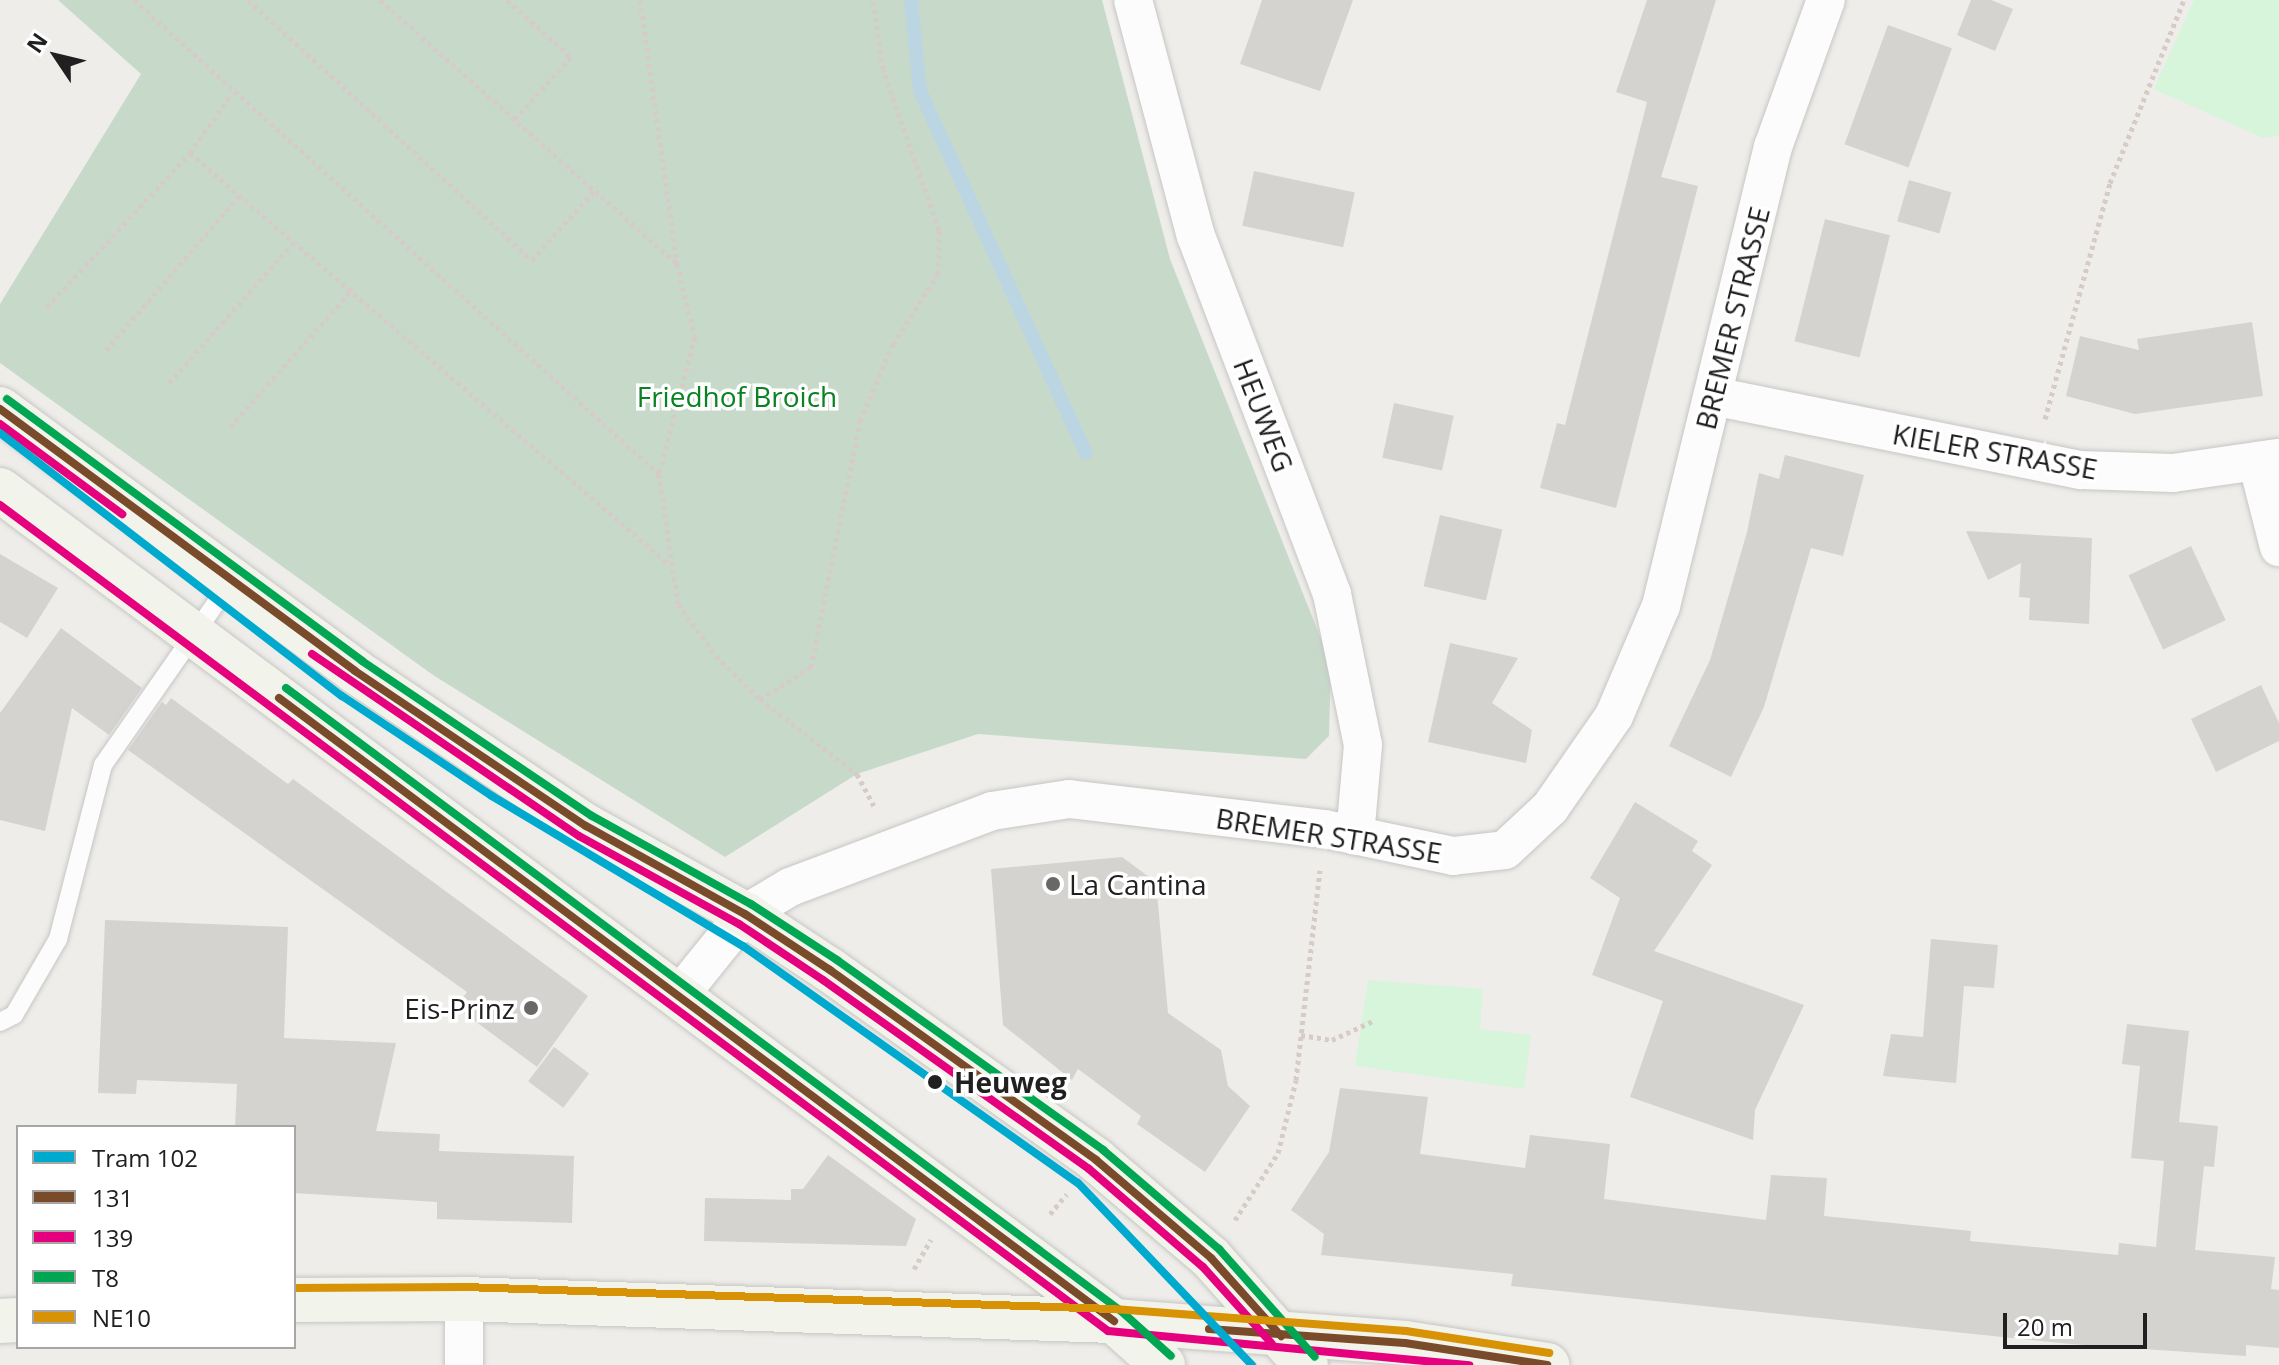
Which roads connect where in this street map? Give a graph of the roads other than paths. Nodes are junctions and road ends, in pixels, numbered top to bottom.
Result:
1 (1826, 0) edge
2 (1141, 6) edge
3 (1713, 396) junction
4 (0, 409) edge
5 (2268, 460) edge
6 (0, 490) edge
7 (2279, 547) edge
8 (232, 580) junction
9 (193, 633) junction
10 (1340, 832) junction
11 (745, 914) junction
12 (678, 997) junction
13 (0, 1022) edge
14 (464, 1299) junction
15 (296, 1300) edge
16 (1114, 1321) junction
17 (1293, 1350) edge
18 (464, 1365) edge
19 (1163, 1365) edge
20 (1547, 1365) edge

1 - 3 street, BREMER STRASSE
2 - 10 street, HEUWEG
3 - 5 street, KIELER STRASSE
3 - 10 street, BREMER STRASSE
4 - 8 main road
5 - 7 street
6 - 9 main road
8 - 9 lane
8 - 11 main road
9 - 12 main road
9 - 13 lane
10 - 11 street, BREMER STRASSE
11 - 12 street, BREMER STRASSE
11 - 17 main road
12 - 16 main road
14 - 15 main road
14 - 16 main road
14 - 18 street
16 - 17 main road
16 - 19 main road
17 - 20 main road

